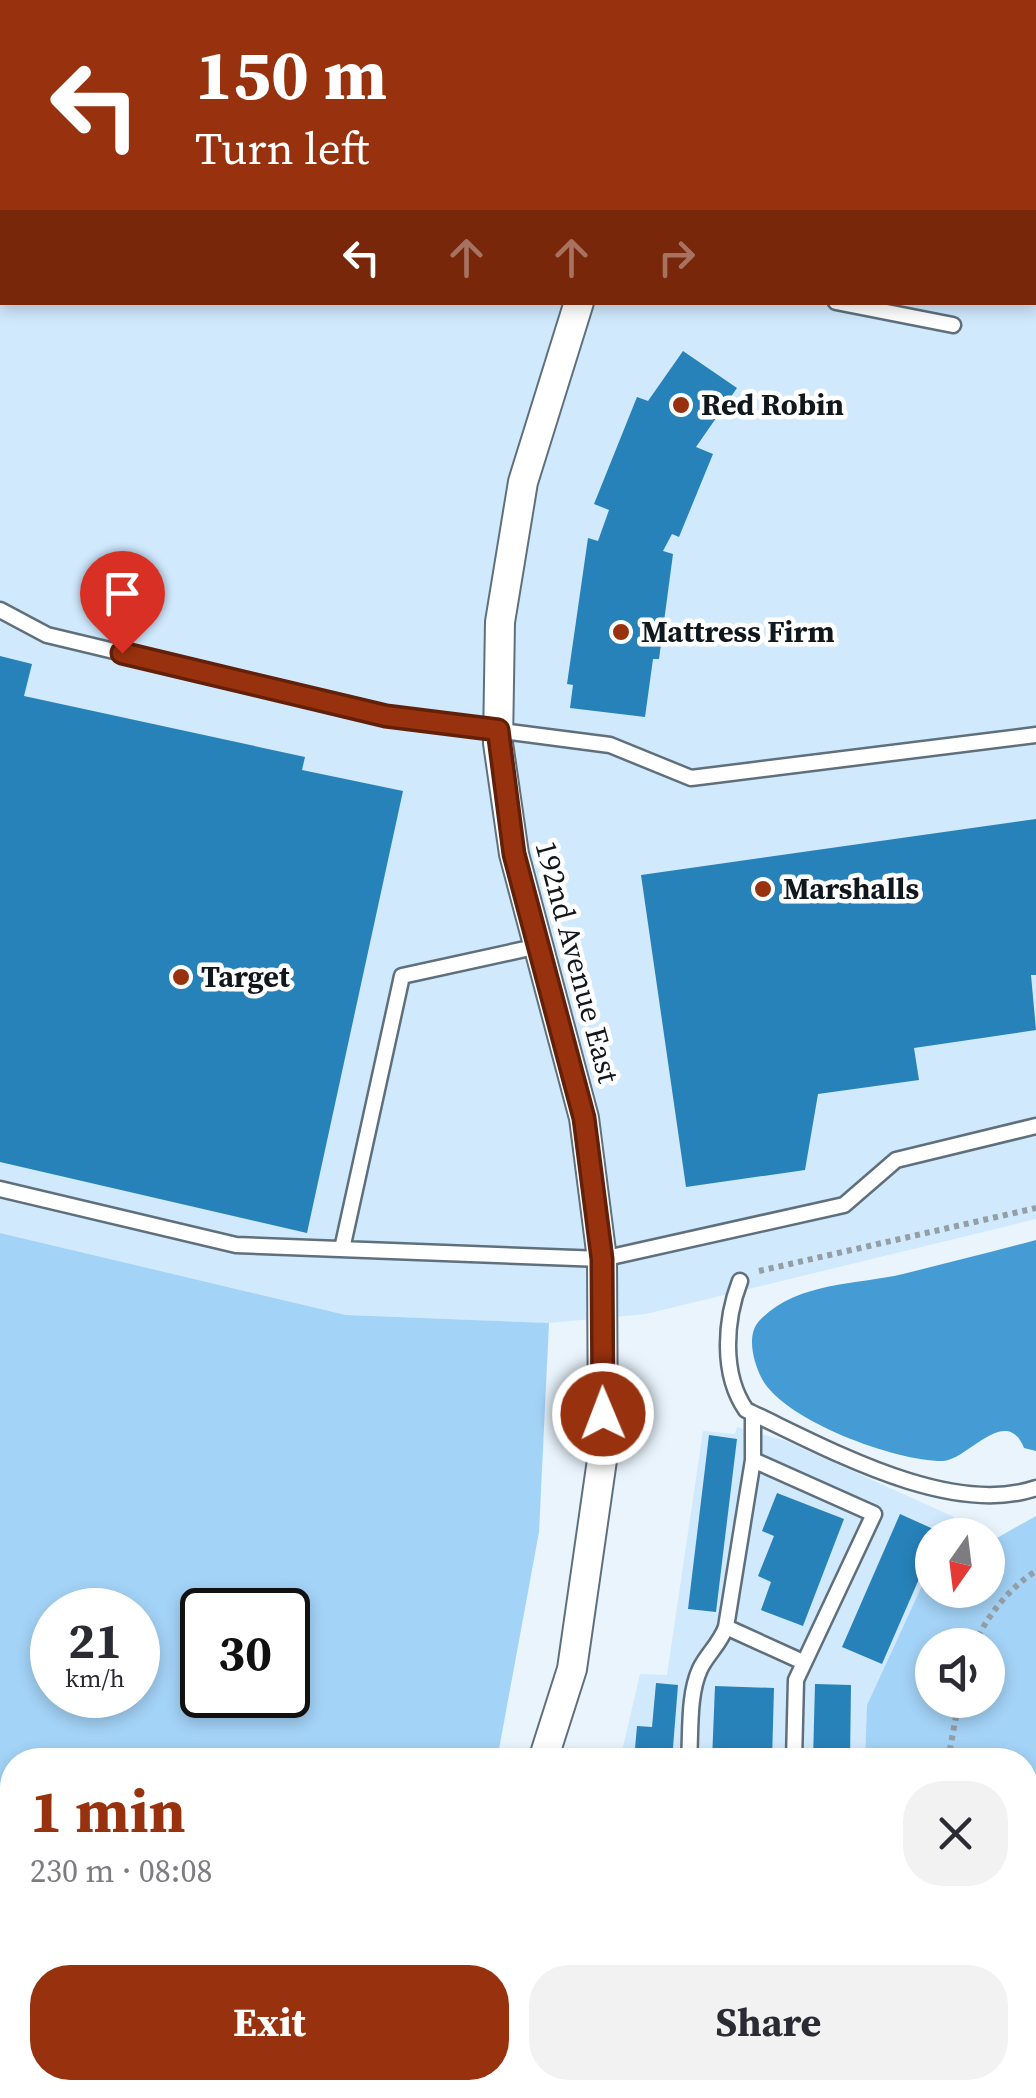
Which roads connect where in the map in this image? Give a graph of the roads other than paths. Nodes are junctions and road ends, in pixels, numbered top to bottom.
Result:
1 (578, 305) edge
2 (851, 305) edge
3 (953, 325) dead end
4 (0, 610) edge
5 (498, 730) junction
6 (1036, 735) edge
7 (540, 946) junction
8 (1036, 1126) edge
9 (0, 1189) edge
10 (342, 1250) junction
11 (602, 1259) junction
12 (740, 1282) road end
13 (753, 1414) junction
14 (753, 1460) junction
15 (1036, 1488) edge
16 (726, 1628) junction
17 (803, 1662) junction
18 (547, 1748) edge
19 (690, 1748) edge
20 (794, 1748) edge

1 - 5 street, 192nd Avenue East
2 - 3 lane
4 - 5 lane
5 - 6 lane
5 - 7 street, 192nd Avenue East
7 - 10 lane
7 - 11 street, 192nd Avenue East
8 - 11 lane
9 - 10 lane
10 - 11 lane
11 - 18 street, 192nd Avenue East
12 - 13 lane
13 - 14 lane
13 - 15 lane
14 - 16 lane
14 - 17 lane
16 - 17 lane
16 - 19 lane
17 - 20 lane

